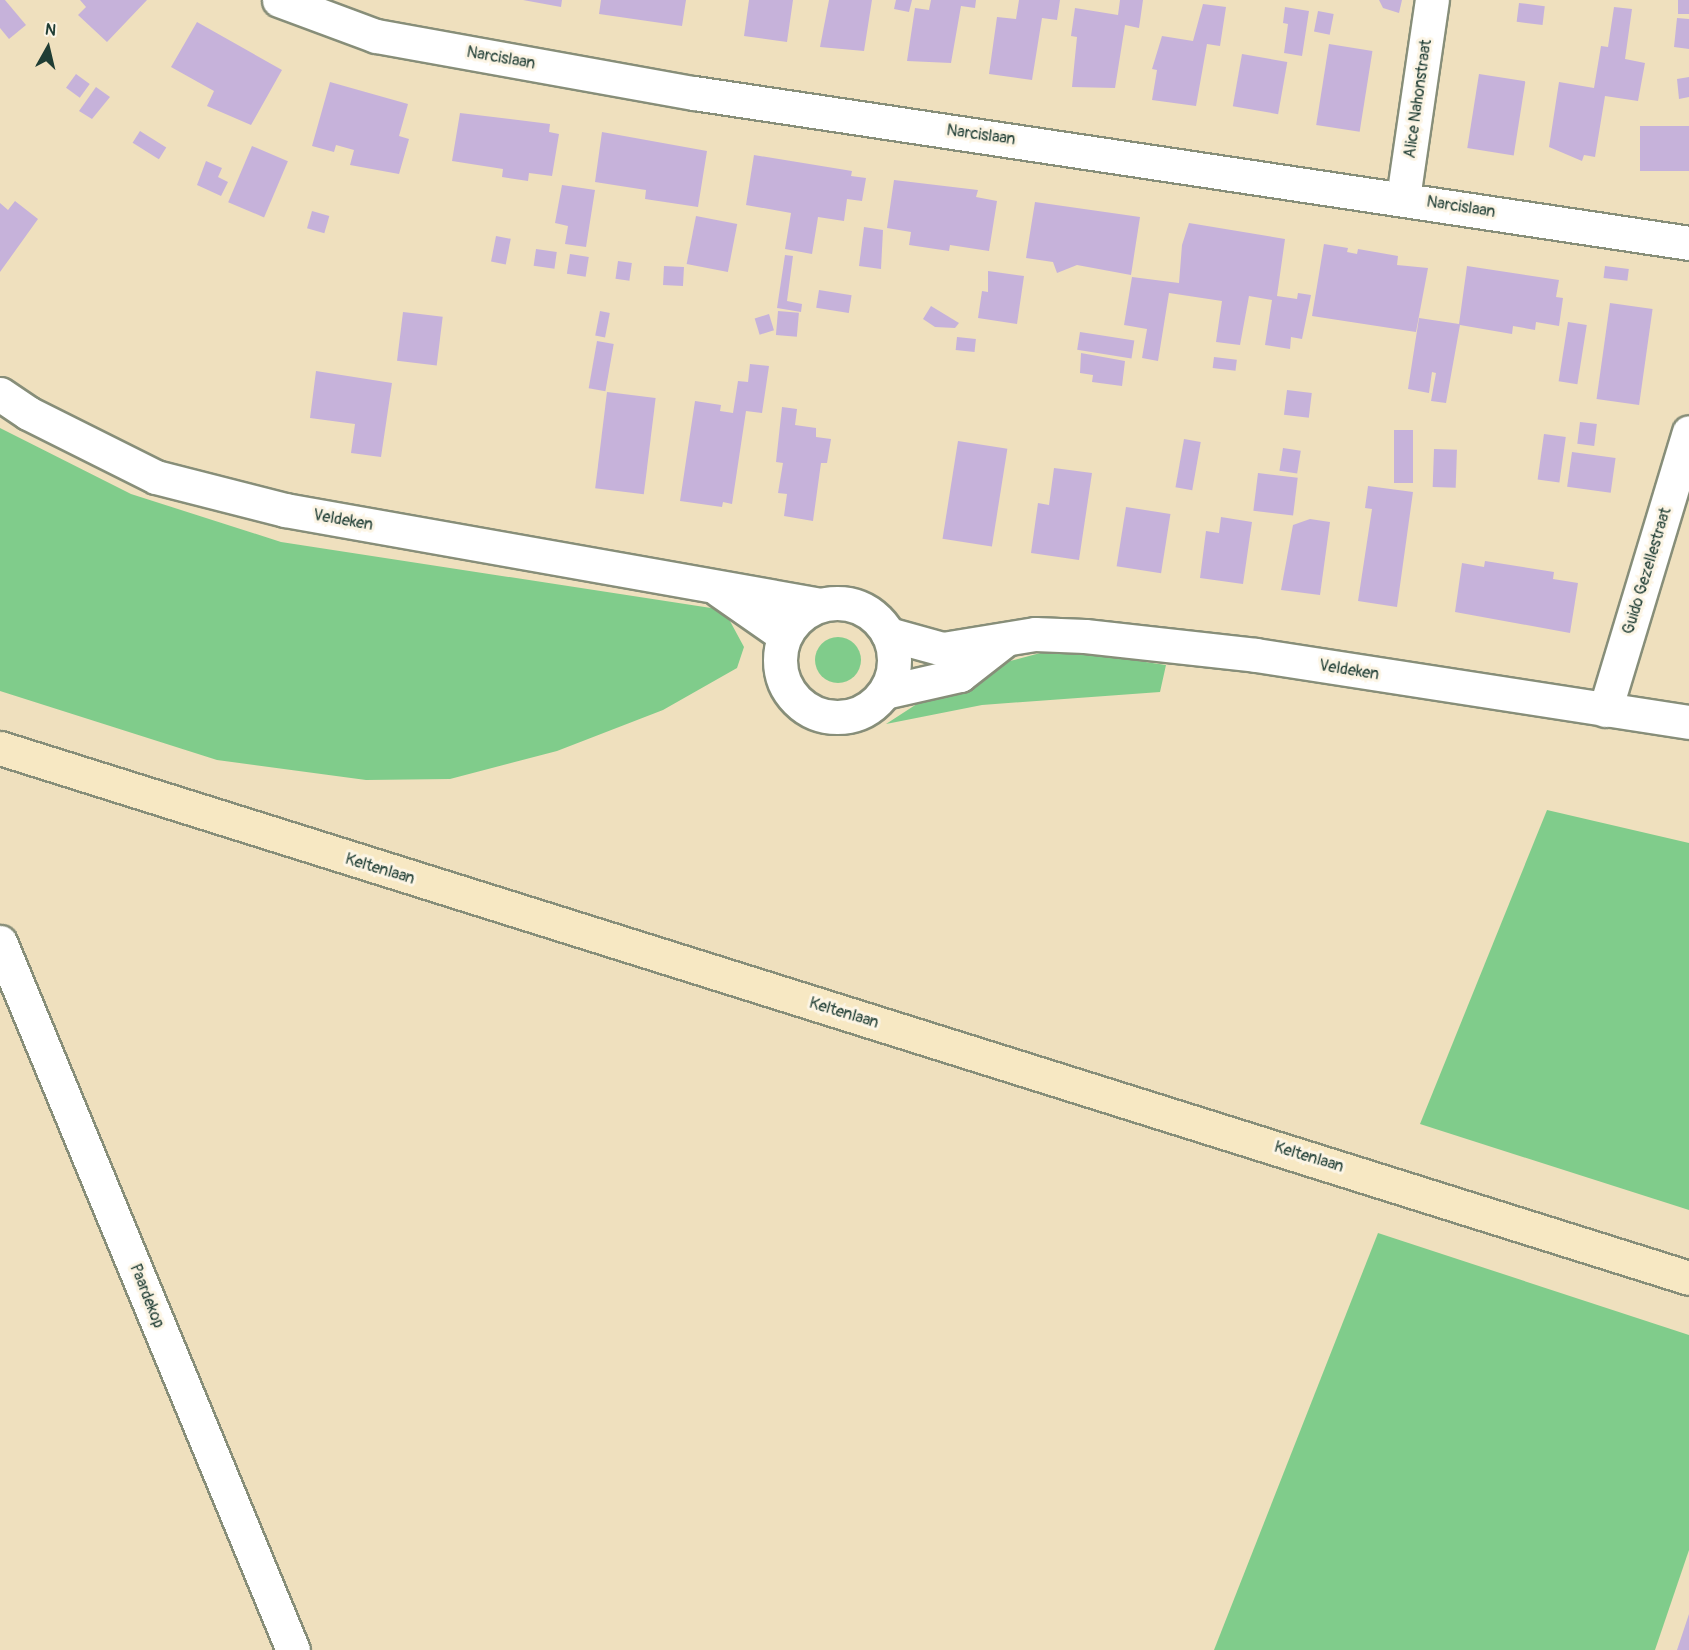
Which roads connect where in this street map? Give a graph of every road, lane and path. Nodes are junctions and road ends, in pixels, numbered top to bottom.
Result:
1 (279, 0) edge
2 (1432, 0) edge
3 (1403, 198) junction
4 (1689, 243) edge
5 (0, 394) edge
6 (1689, 432) edge
7 (707, 582) junction
8 (821, 605) junction
9 (888, 634) junction
10 (785, 636) junction
11 (1008, 638) junction
12 (885, 692) junction
13 (1605, 710) junction
14 (1689, 722) edge
15 (0, 748) edge
16 (0, 942) edge
17 (1689, 1278) edge
18 (293, 1650) edge

1 - 3 street, Narcislaan
2 - 3 street, Alice Nahonstraat
3 - 4 street, Narcislaan
5 - 7 street, Veldeken
6 - 13 street, Guido Gezellestraat
7 - 8 street, Veldeken
7 - 10 street, Veldeken
8 - 9 street, Veldeken
8 - 10 street
9 - 11 street, Veldeken
9 - 12 street
10 - 12 street
11 - 12 street
11 - 13 street, Veldeken
13 - 14 street, Veldeken
15 - 17 main road, Keltenlaan
16 - 18 street, Paardekop

